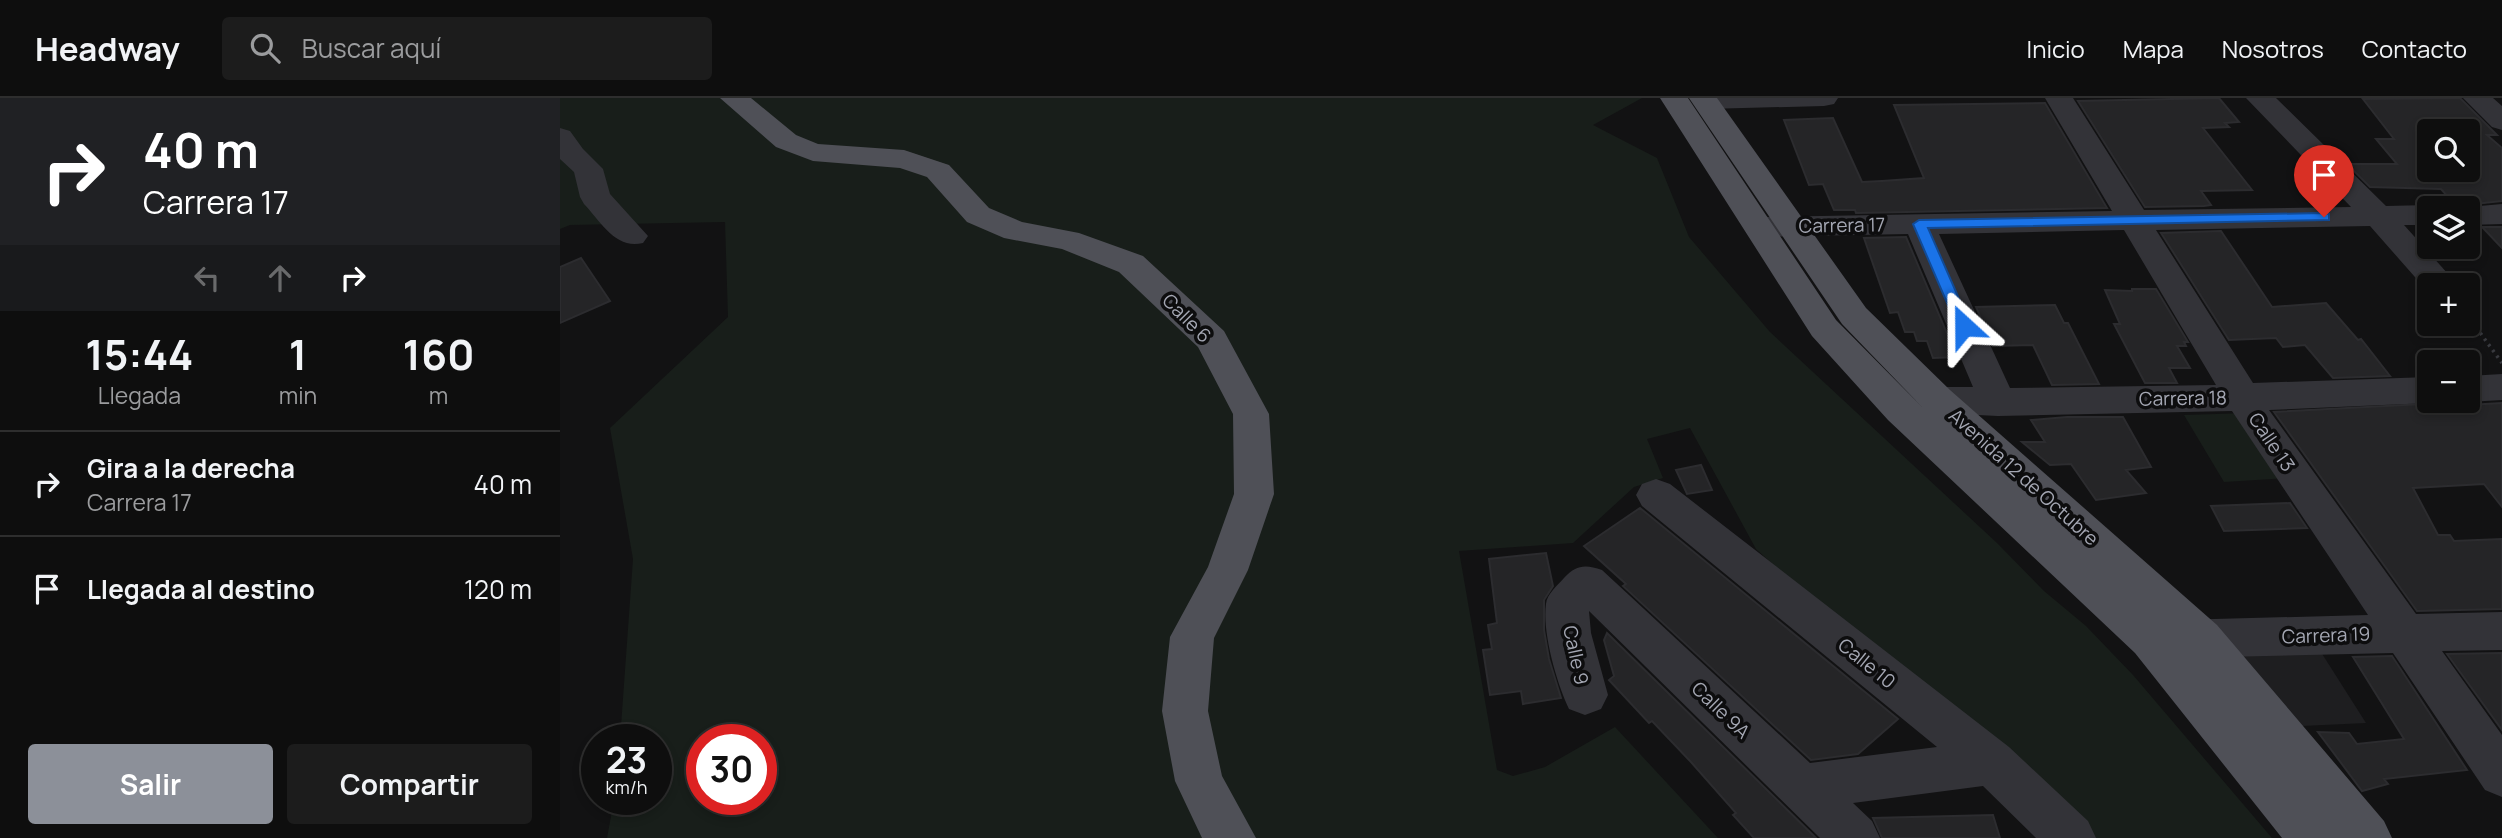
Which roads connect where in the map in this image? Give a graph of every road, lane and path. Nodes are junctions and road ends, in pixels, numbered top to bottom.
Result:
1 (734, 98) edge
2 (1824, 98) edge
3 (2059, 98) edge
4 (2260, 98) edge
5 (2477, 98) edge
6 (1694, 99) edge
7 (2502, 121) edge
8 (560, 137) edge
9 (2502, 214) edge
10 (2417, 215) edge
11 (2480, 215) edge
12 (2378, 216) junction
13 (2133, 220) junction
14 (1919, 224) junction
15 (1775, 226) junction
16 (632, 236) dead end
17 (2430, 273) edge
18 (2480, 333) edge
19 (2502, 363) edge
20 (2502, 387) edge
21 (2480, 388) edge
22 (2417, 390) edge
23 (2243, 397) junction
24 (1937, 400) junction
25 (1998, 401) junction
26 (1656, 495) dead end
27 (1587, 582) joint
28 (2502, 631) edge
29 (2404, 633) junction
30 (2202, 638) junction
31 (2150, 640) junction
32 (1585, 695) dead end
33 (1992, 763) junction
34 (2502, 774) edge
35 (1800, 786) junction
36 (1231, 838) edge
37 (1855, 838) edge
38 (2071, 838) edge
39 (2313, 838) edge
40 (2367, 838) edge

1 - 36 main road, Calle 6
2 - 6 street
3 - 13 street, Calle 13
4 - 12 street
5 - 7 street
6 - 15 main road, Avenida 12 de Octubre
8 - 16 street
9 - 11 street
10 - 12 street, Carrera 17
12 - 13 street, Carrera 17
12 - 17 street
13 - 14 street, Carrera 17
13 - 23 street, Calle 13
14 - 15 street, Carrera 17
14 - 25 street
15 - 24 main road, Avenida 12 de Octubre
15 - 31 main road, Avenida 12 de Octubre
18 - 19 path
20 - 21 street
22 - 23 street, Carrera 18
23 - 25 street, Carrera 18
23 - 29 street, Calle 13
24 - 25 street, Carrera 18
24 - 30 main road, Avenida 12 de Octubre
26 - 33 street, Calle 10
27 - 32 street, Calle 9
27 - 35 street, Calle 9A
28 - 29 street, Carrera 19
29 - 30 street, Carrera 19
29 - 34 street, Calle 13
30 - 31 street, Carrera 19
30 - 40 main road, Avenida 12 de Octubre
31 - 39 main road, Avenida 12 de Octubre
33 - 35 street
33 - 38 street, Calle 10
35 - 37 street, Calle 9A

